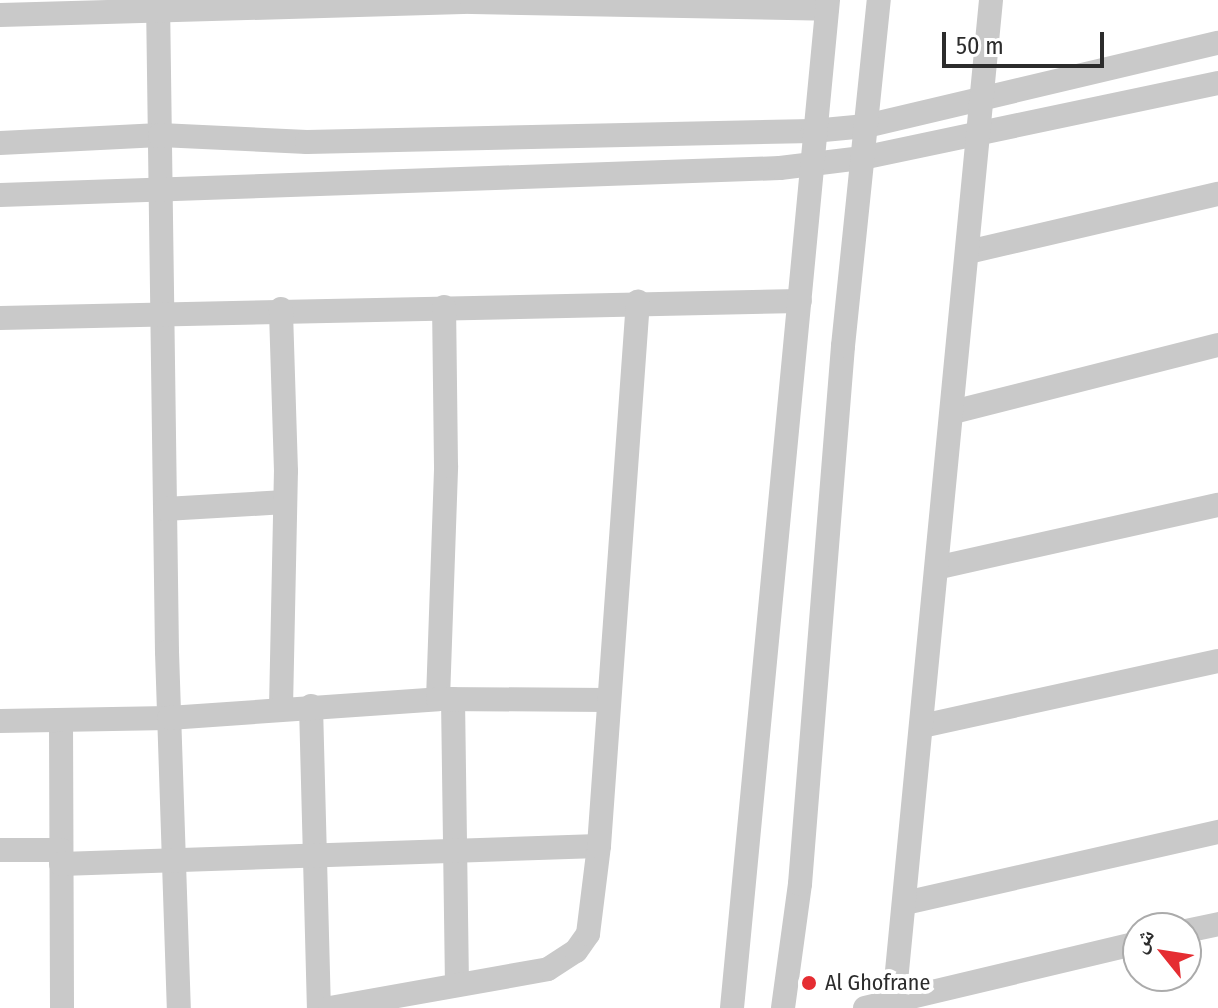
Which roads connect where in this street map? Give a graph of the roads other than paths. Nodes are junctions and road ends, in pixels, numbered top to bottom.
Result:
1 (879, 0) edge
2 (991, 0) edge
3 (472, 1) edge
4 (272, 3) edge
5 (691, 3) edge
6 (158, 5) edge
7 (828, 5) edge
8 (47, 6) edge
9 (0, 15) edge
10 (1218, 43) edge
11 (1218, 83) edge
12 (984, 95) junction
13 (866, 126) junction
14 (813, 131) junction
15 (160, 135) junction
16 (980, 135) junction
17 (0, 143) edge
18 (862, 158) junction
19 (811, 165) junction
20 (161, 192) junction
21 (1218, 194) edge
22 (0, 195) edge
23 (968, 252) junction
24 (638, 301) junction
25 (800, 301) junction
26 (444, 307) junction
27 (281, 309) junction
28 (160, 316) junction
29 (0, 318) edge
30 (1218, 345) edge
31 (953, 412) junction
32 (285, 502) junction
33 (1218, 505) edge
34 (165, 509) junction
35 (940, 567) junction
36 (1218, 661) edge
37 (445, 699) junction
38 (608, 700) junction
39 (311, 706) junction
40 (281, 708) junction
41 (169, 718) junction
42 (61, 720) junction
43 (0, 721) edge
44 (922, 726) junction
45 (1218, 832) edge
46 (599, 846) junction
47 (0, 850) edge
48 (454, 850) junction
49 (316, 855) junction
50 (61, 857) junction
51 (173, 861) junction
52 (905, 903) junction
53 (1122, 947) edge
54 (457, 985) junction
55 (894, 1002) junction
56 (62, 1008) edge
57 (179, 1008) edge
58 (319, 1008) edge
59 (330, 1008) edge
60 (732, 1008) edge
61 (783, 1008) edge
62 (865, 1008) edge

1 - 13 street
2 - 12 street
3 - 4 street
3 - 5 street
4 - 6 street
5 - 7 street
6 - 8 street
6 - 15 street
7 - 14 street
8 - 9 street
10 - 12 street
11 - 16 street
12 - 13 street
12 - 16 street
13 - 14 street
13 - 18 street
14 - 15 street
14 - 19 street
15 - 17 street
15 - 20 street
16 - 18 street
16 - 23 street
18 - 19 street
18 - 61 street
19 - 20 street
19 - 25 street
20 - 22 street
20 - 28 street
21 - 23 street
23 - 31 street
24 - 25 street
24 - 26 street
24 - 38 street
25 - 60 street
26 - 27 street
26 - 37 street
27 - 28 street
27 - 32 street
28 - 29 street
28 - 34 street
30 - 31 street
31 - 35 street
32 - 34 street
32 - 40 street
33 - 35 street
34 - 41 street
35 - 44 street
36 - 44 street
37 - 38 street
37 - 39 street
37 - 48 street
38 - 46 street
39 - 40 street
39 - 49 street
40 - 41 street
41 - 42 street
41 - 51 street
42 - 43 street
42 - 50 street
44 - 52 street
45 - 52 street
46 - 48 street
46 - 54 street
47 - 50 street
48 - 49 street
48 - 54 street
49 - 51 street
49 - 58 street
50 - 51 street
50 - 56 street
51 - 57 street
52 - 55 street
53 - 55 street
54 - 59 street
55 - 62 street

